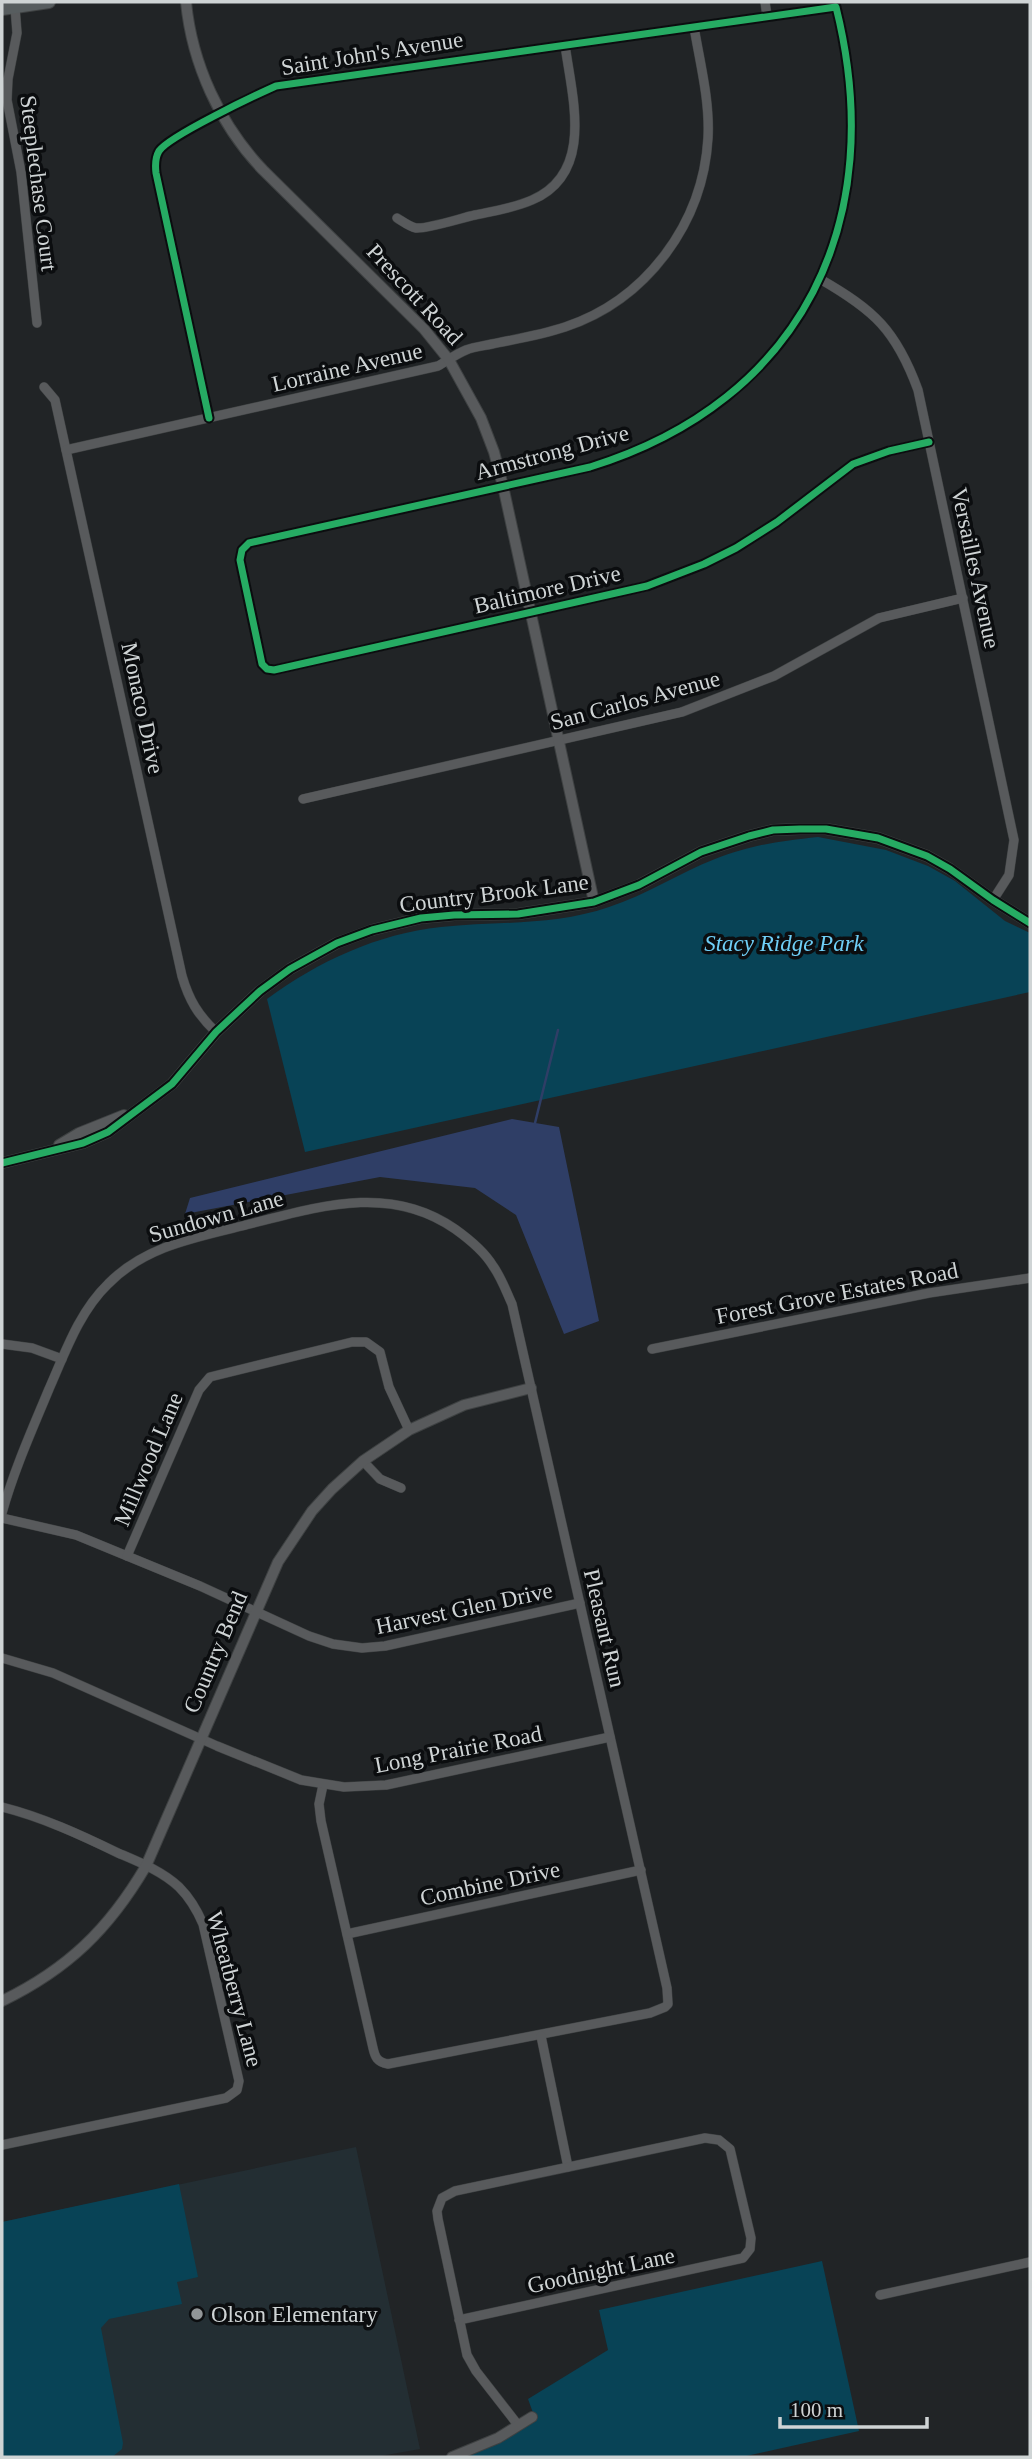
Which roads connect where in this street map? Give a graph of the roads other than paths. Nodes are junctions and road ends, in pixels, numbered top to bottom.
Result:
1 (49, 2) edge
2 (186, 2) edge
3 (765, 2) edge
4 (10, 6) edge
5 (836, 7) joint
6 (767, 16) junction
7 (694, 27) junction
8 (565, 45) junction
9 (222, 113) junction
10 (397, 218) dead end
11 (820, 279) junction
12 (37, 323) dead end
13 (449, 360) junction
14 (44, 387) dead end
15 (209, 418) junction
16 (929, 442) junction
17 (66, 450) junction
18 (503, 486) junction
19 (243, 548) joint
20 (963, 598) junction
21 (530, 613) junction
22 (559, 742) junction
23 (303, 799) dead end
24 (993, 900) junction
25 (594, 902) junction
26 (1030, 923) edge
27 (216, 1032) junction
28 (2, 1163) edge
29 (493, 1265) joint
30 (1030, 1278) edge
31 (2, 1344) edge
32 (652, 1349) dead end
33 (62, 1359) junction
34 (531, 1388) junction
35 (409, 1430) junction
36 (363, 1461) junction
37 (401, 1488) dead end
38 (2, 1513) edge
39 (2, 1518) edge
40 (127, 1556) junction
41 (580, 1603) junction
42 (255, 1612) junction
43 (2, 1658) edge
44 (610, 1737) junction
45 (201, 1738) junction
46 (323, 1784) junction
47 (2, 1807) edge
48 (146, 1866) junction
49 (640, 1870) junction
50 (347, 1934) junction
51 (2, 2000) edge
52 (541, 2036) junction
53 (2, 2145) edge
54 (568, 2167) junction
55 (1030, 2262) edge
56 (880, 2295) dead end
57 (459, 2320) junction
58 (532, 2417) dead end
59 (518, 2425) junction
60 (452, 2457) edge

1 - 4 main road
2 - 9 street, Prescott Road
3 - 6 street
4 - 12 street, Steeplechase Court
5 - 6 street, Saint John's Avenue
5 - 11 street, Armstrong Drive
6 - 7 street, Saint John's Avenue
7 - 8 street, Saint John's Avenue
7 - 13 street, Lorraine Avenue
8 - 9 street, Saint John's Avenue
8 - 10 street
9 - 13 street, Prescott Road
9 - 15 street, Saint John's Avenue
11 - 16 street, Versailles Avenue
11 - 18 street, Armstrong Drive
13 - 15 street, Lorraine Avenue
13 - 18 street, Prescott Road
14 - 17 street, Monaco Drive
15 - 17 street, Lorraine Avenue
16 - 20 street, Versailles Avenue
16 - 21 street, Baltimore Drive
17 - 27 street, Monaco Drive
18 - 19 street, Armstrong Drive
18 - 21 street, Prescott Road
19 - 21 street, Baltimore Drive
20 - 22 street, San Carlos Avenue
20 - 24 street, Versailles Avenue
21 - 22 street, Prescott Road
22 - 23 street, San Carlos Avenue
22 - 25 street, Prescott Road
24 - 25 street, Country Brook Lane
24 - 26 street, Country Brook Lane
25 - 27 street, Country Brook Lane
27 - 28 street, Country Brook Lane
29 - 33 street, Sundown Lane
29 - 34 street, Pleasant Run
30 - 32 street, Forest Grove Estates Road
31 - 33 street
33 - 38 street, Sundown Lane
34 - 35 street, Country Bend
34 - 41 street, Pleasant Run
35 - 36 street, Country Bend
35 - 40 street, Millwood Lane
36 - 37 street
36 - 42 street, Country Bend
39 - 40 street, Harvest Glen Drive
40 - 42 street, Harvest Glen Drive
41 - 42 street, Harvest Glen Drive
41 - 44 street, Pleasant Run
42 - 45 street, Country Bend
43 - 45 street, Long Prairie Road
44 - 46 street, Long Prairie Road
44 - 49 street, Pleasant Run
45 - 46 street, Long Prairie Road
45 - 48 street, Country Bend
46 - 50 street
47 - 48 street, Wheatberry Lane
48 - 51 street, Country Bend
48 - 53 street, Wheatberry Lane
49 - 50 street, Combine Drive
49 - 52 street, Pleasant Run
50 - 52 street
52 - 54 street
54 - 57 street
54 - 57 street, Goodnight Lane
55 - 56 street
57 - 59 street
58 - 59 street
59 - 60 street

